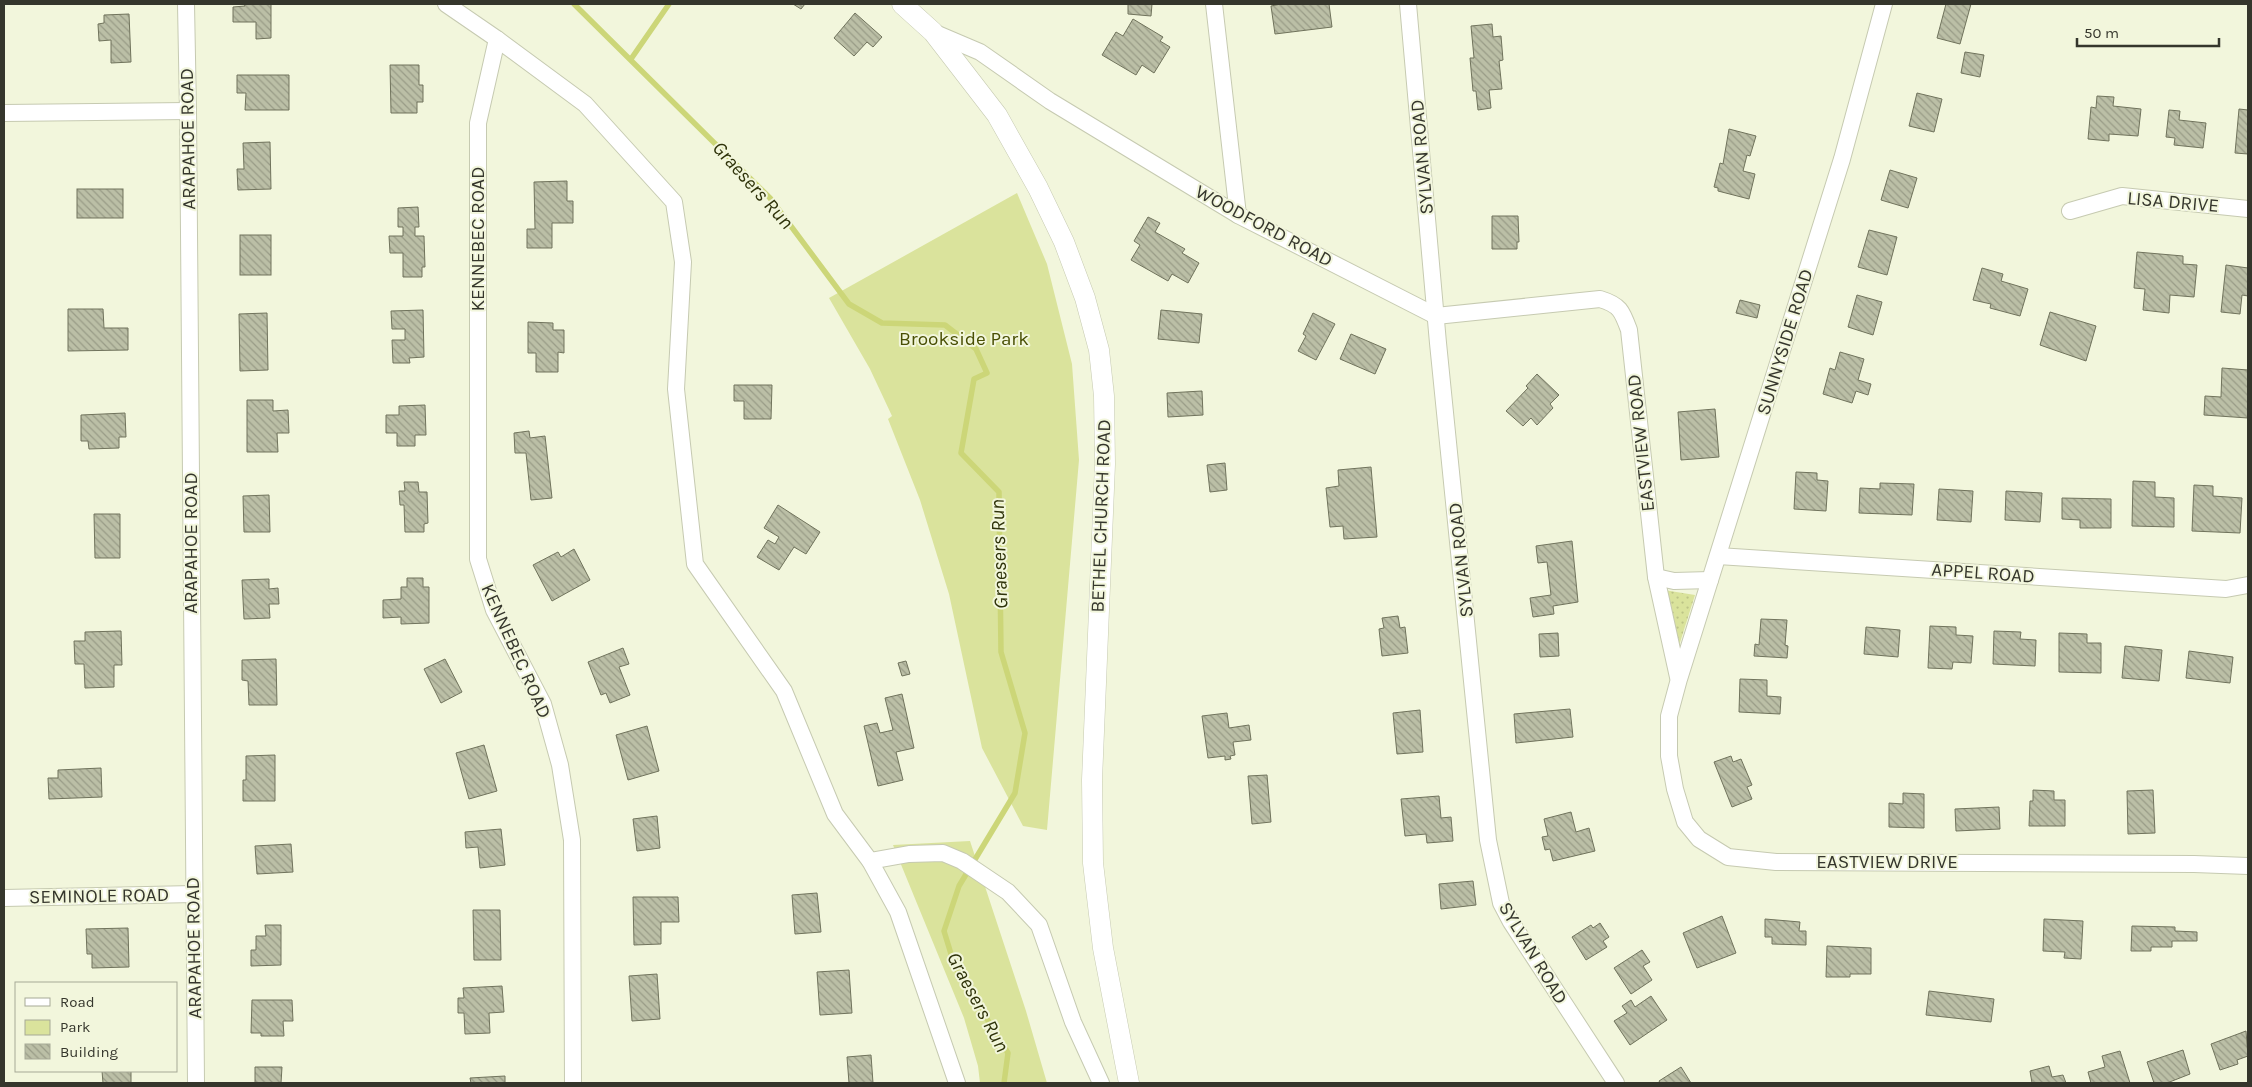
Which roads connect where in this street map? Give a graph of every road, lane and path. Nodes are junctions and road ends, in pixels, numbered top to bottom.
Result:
1 (186, 4) edge
2 (446, 4) edge
3 (902, 4) edge
4 (1214, 4) edge
5 (1408, 4) edge
6 (1884, 4) edge
7 (933, 32) junction
8 (497, 39) junction
9 (188, 111) junction
10 (4, 113) edge
11 (2248, 209) edge
12 (2070, 210) dead end
13 (1238, 215) junction
14 (1436, 316) junction
15 (1718, 556) junction
16 (1656, 577) junction
17 (1710, 580) junction
18 (2248, 585) edge
19 (1679, 679) junction
20 (870, 861) junction
21 (2248, 866) edge
22 (194, 894) junction
23 (4, 898) edge
24 (196, 1083) edge
25 (573, 1083) edge
26 (957, 1083) edge
27 (1101, 1083) edge
28 (1129, 1083) edge
29 (1616, 1083) edge

1 - 9 street, ARAPAHOE ROAD
2 - 8 street
3 - 7 street, BETHEL CHURCH ROAD
4 - 13 street
5 - 14 street, SYLVAN ROAD
6 - 15 street, SUNNYSIDE ROAD
7 - 13 street, WOODFORD ROAD
7 - 28 street, BETHEL CHURCH ROAD
8 - 20 street
8 - 25 street, KENNEBEC ROAD
9 - 10 street
9 - 22 street, ARAPAHOE ROAD
11 - 12 street, LISA DRIVE
13 - 14 street, WOODFORD ROAD
14 - 16 street, EASTVIEW ROAD
14 - 29 street, SYLVAN ROAD
15 - 17 street, SUNNYSIDE ROAD
15 - 18 street, APPEL ROAD
16 - 17 street
16 - 19 street, EASTVIEW ROAD
17 - 19 street, SUNNYSIDE ROAD
19 - 21 street, EASTVIEW DRIVE
20 - 26 street
20 - 27 street
22 - 23 street, SEMINOLE ROAD
22 - 24 street, ARAPAHOE ROAD

